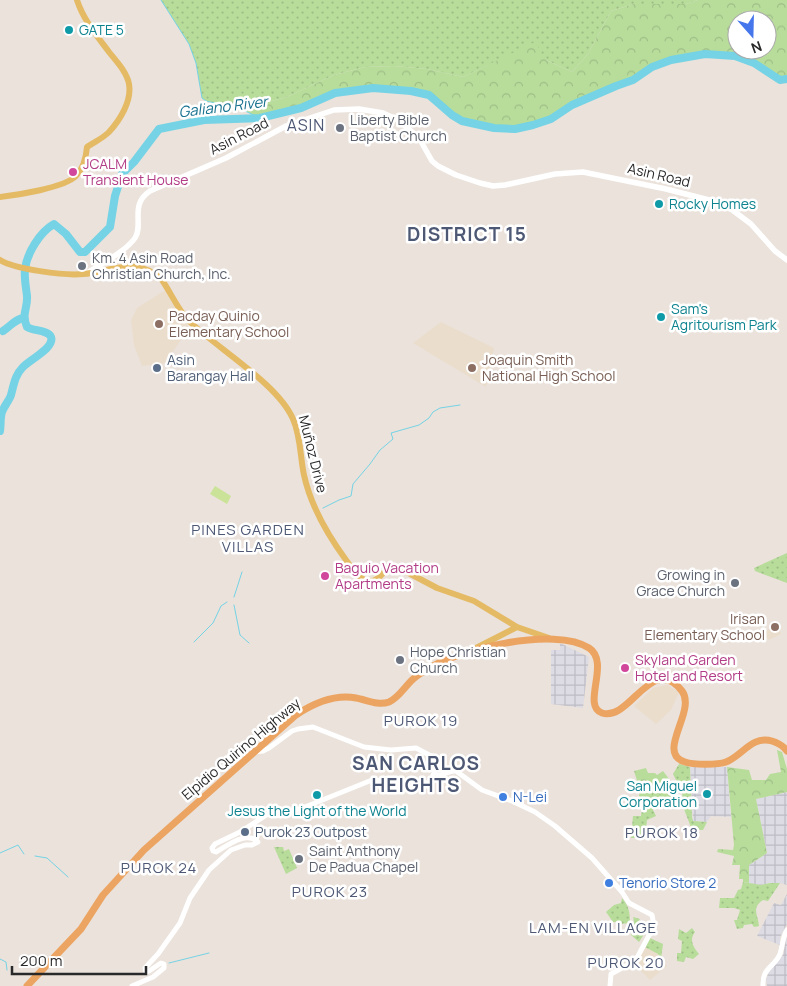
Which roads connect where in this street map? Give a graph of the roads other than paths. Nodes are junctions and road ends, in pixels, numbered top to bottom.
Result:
1 (77, 0) edge
2 (0, 197) edge
3 (0, 260) edge
4 (787, 260) edge
5 (85, 274) junction
6 (517, 626) junction
7 (553, 639) junction
8 (474, 649) junction
9 (787, 751) edge
10 (254, 752) junction
11 (433, 775) junction
12 (787, 930) edge
13 (27, 986) edge
14 (132, 986) edge
15 (610, 986) edge
16 (764, 986) edge

1 - 2 main road
3 - 5 main road
4 - 5 main road, Asin Road
5 - 6 main road, Muñoz Drive
6 - 7 main road, Muñoz Drive
6 - 8 main road
7 - 8 highway, Elpidio Quirino Highway
7 - 9 highway, Elpidio Quirino Highway
8 - 10 highway, Elpidio Quirino Highway
10 - 11 street
10 - 13 highway, Elpidio Quirino Highway
11 - 14 street
11 - 15 street
12 - 16 street

